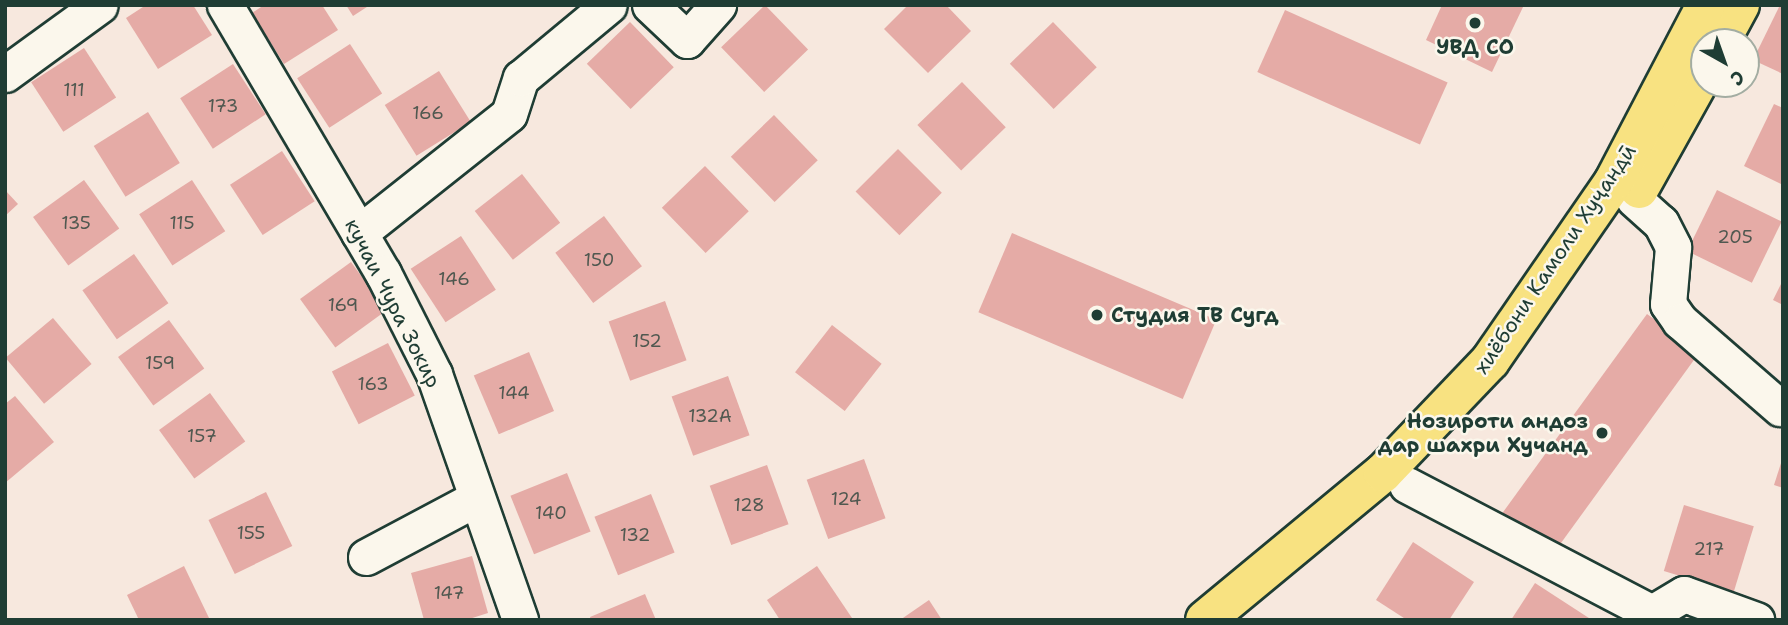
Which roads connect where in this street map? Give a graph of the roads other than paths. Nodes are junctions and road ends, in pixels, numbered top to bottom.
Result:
1 (100, 5) edge
2 (225, 5) edge
3 (609, 5) edge
4 (650, 5) edge
5 (718, 5) edge
6 (1706, 5) edge
7 (1740, 5) edge
8 (1728, 28) edge
9 (5, 74) edge
10 (1690, 97) edge
11 (1634, 199) junction
12 (359, 233) junction
13 (1780, 408) dead end
14 (1407, 485) junction
15 (475, 499) junction
16 (366, 557) dead end
17 (520, 620) edge
18 (1205, 620) edge
19 (1243, 620) edge
20 (1756, 620) edge

1 - 9 street
2 - 12 street, кучаи Чура Зокир
3 - 12 street
4 - 5 street
6 - 18 main road, хиёбони Камоли Хуҷандӣ
7 - 8 main road
10 - 11 main road, хиёбони Камоли Хуҷандӣ
11 - 13 street
11 - 14 main road, хиёбони Камоли Хуҷандӣ
12 - 15 street, кучаи Чура Зокир
14 - 19 main road, хиёбони Камоли Хуҷандӣ
14 - 20 street
15 - 16 street
15 - 17 street, кучаи Чура Зокир

